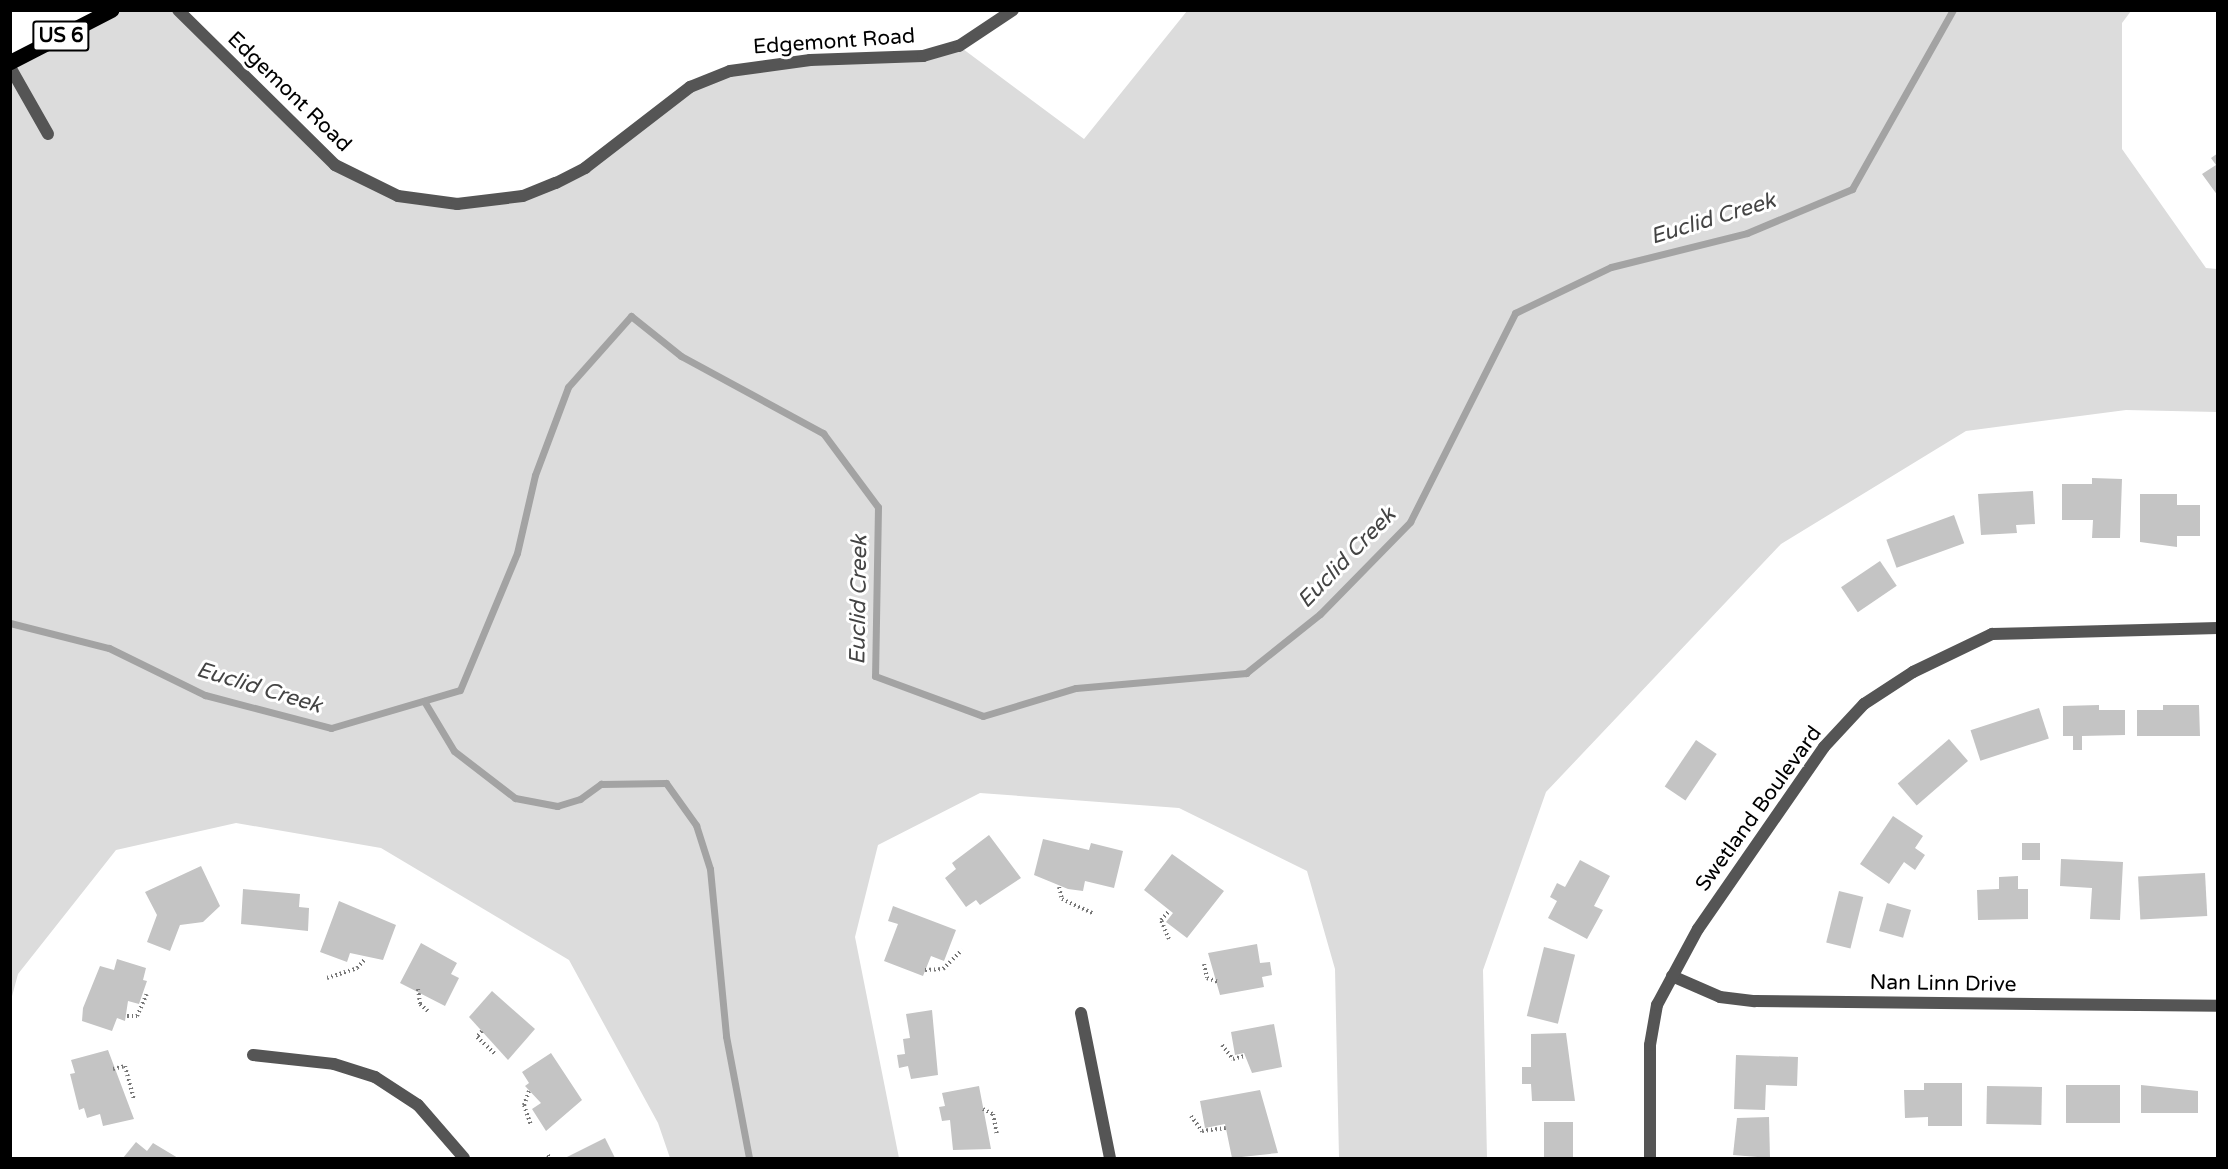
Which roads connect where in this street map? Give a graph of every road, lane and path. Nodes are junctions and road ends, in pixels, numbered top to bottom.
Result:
1 (111, 10) edge
2 (178, 10) edge
3 (1013, 10) edge
4 (10, 62) edge
5 (10, 67) edge
6 (48, 134) dead end
7 (2217, 628) edge
8 (1059, 887) dead end
9 (1170, 910) dead end
10 (1094, 914) dead end
11 (1169, 939) dead end
12 (962, 950) dead end
13 (365, 959) dead end
14 (1204, 964) dead end
15 (925, 970) dead end
16 (1672, 976) junction
17 (327, 978) dead end
18 (1218, 982) dead end
19 (418, 989) dead end
20 (147, 994) dead end
21 (2217, 1006) edge
22 (429, 1012) dead end
23 (1081, 1013) dead end
24 (127, 1016) dead end
25 (482, 1030) dead end
26 (1222, 1046) dead end
27 (253, 1055) dead end
28 (496, 1055) dead end
29 (1244, 1056) dead end
30 (113, 1069) dead end
31 (529, 1091) dead end
32 (134, 1100) dead end
33 (983, 1109) dead end
34 (1191, 1116) dead end
35 (531, 1125) dead end
36 (1226, 1128) dead end
37 (997, 1135) dead end
38 (464, 1158) edge
39 (1110, 1158) edge
40 (1650, 1158) edge

1 - 4 main road, US 6
2 - 3 street, Edgemont Road
5 - 6 street
7 - 16 street, Swetland Boulevard
8 - 10 path
9 - 11 path
12 - 15 path
13 - 17 path
14 - 18 path
16 - 21 street, Nan Linn Drive
16 - 40 street, Swetland Boulevard
19 - 22 path
20 - 24 path
23 - 39 street
25 - 28 path
26 - 29 path
27 - 38 street
30 - 32 path
31 - 35 path
33 - 37 path
34 - 36 path

